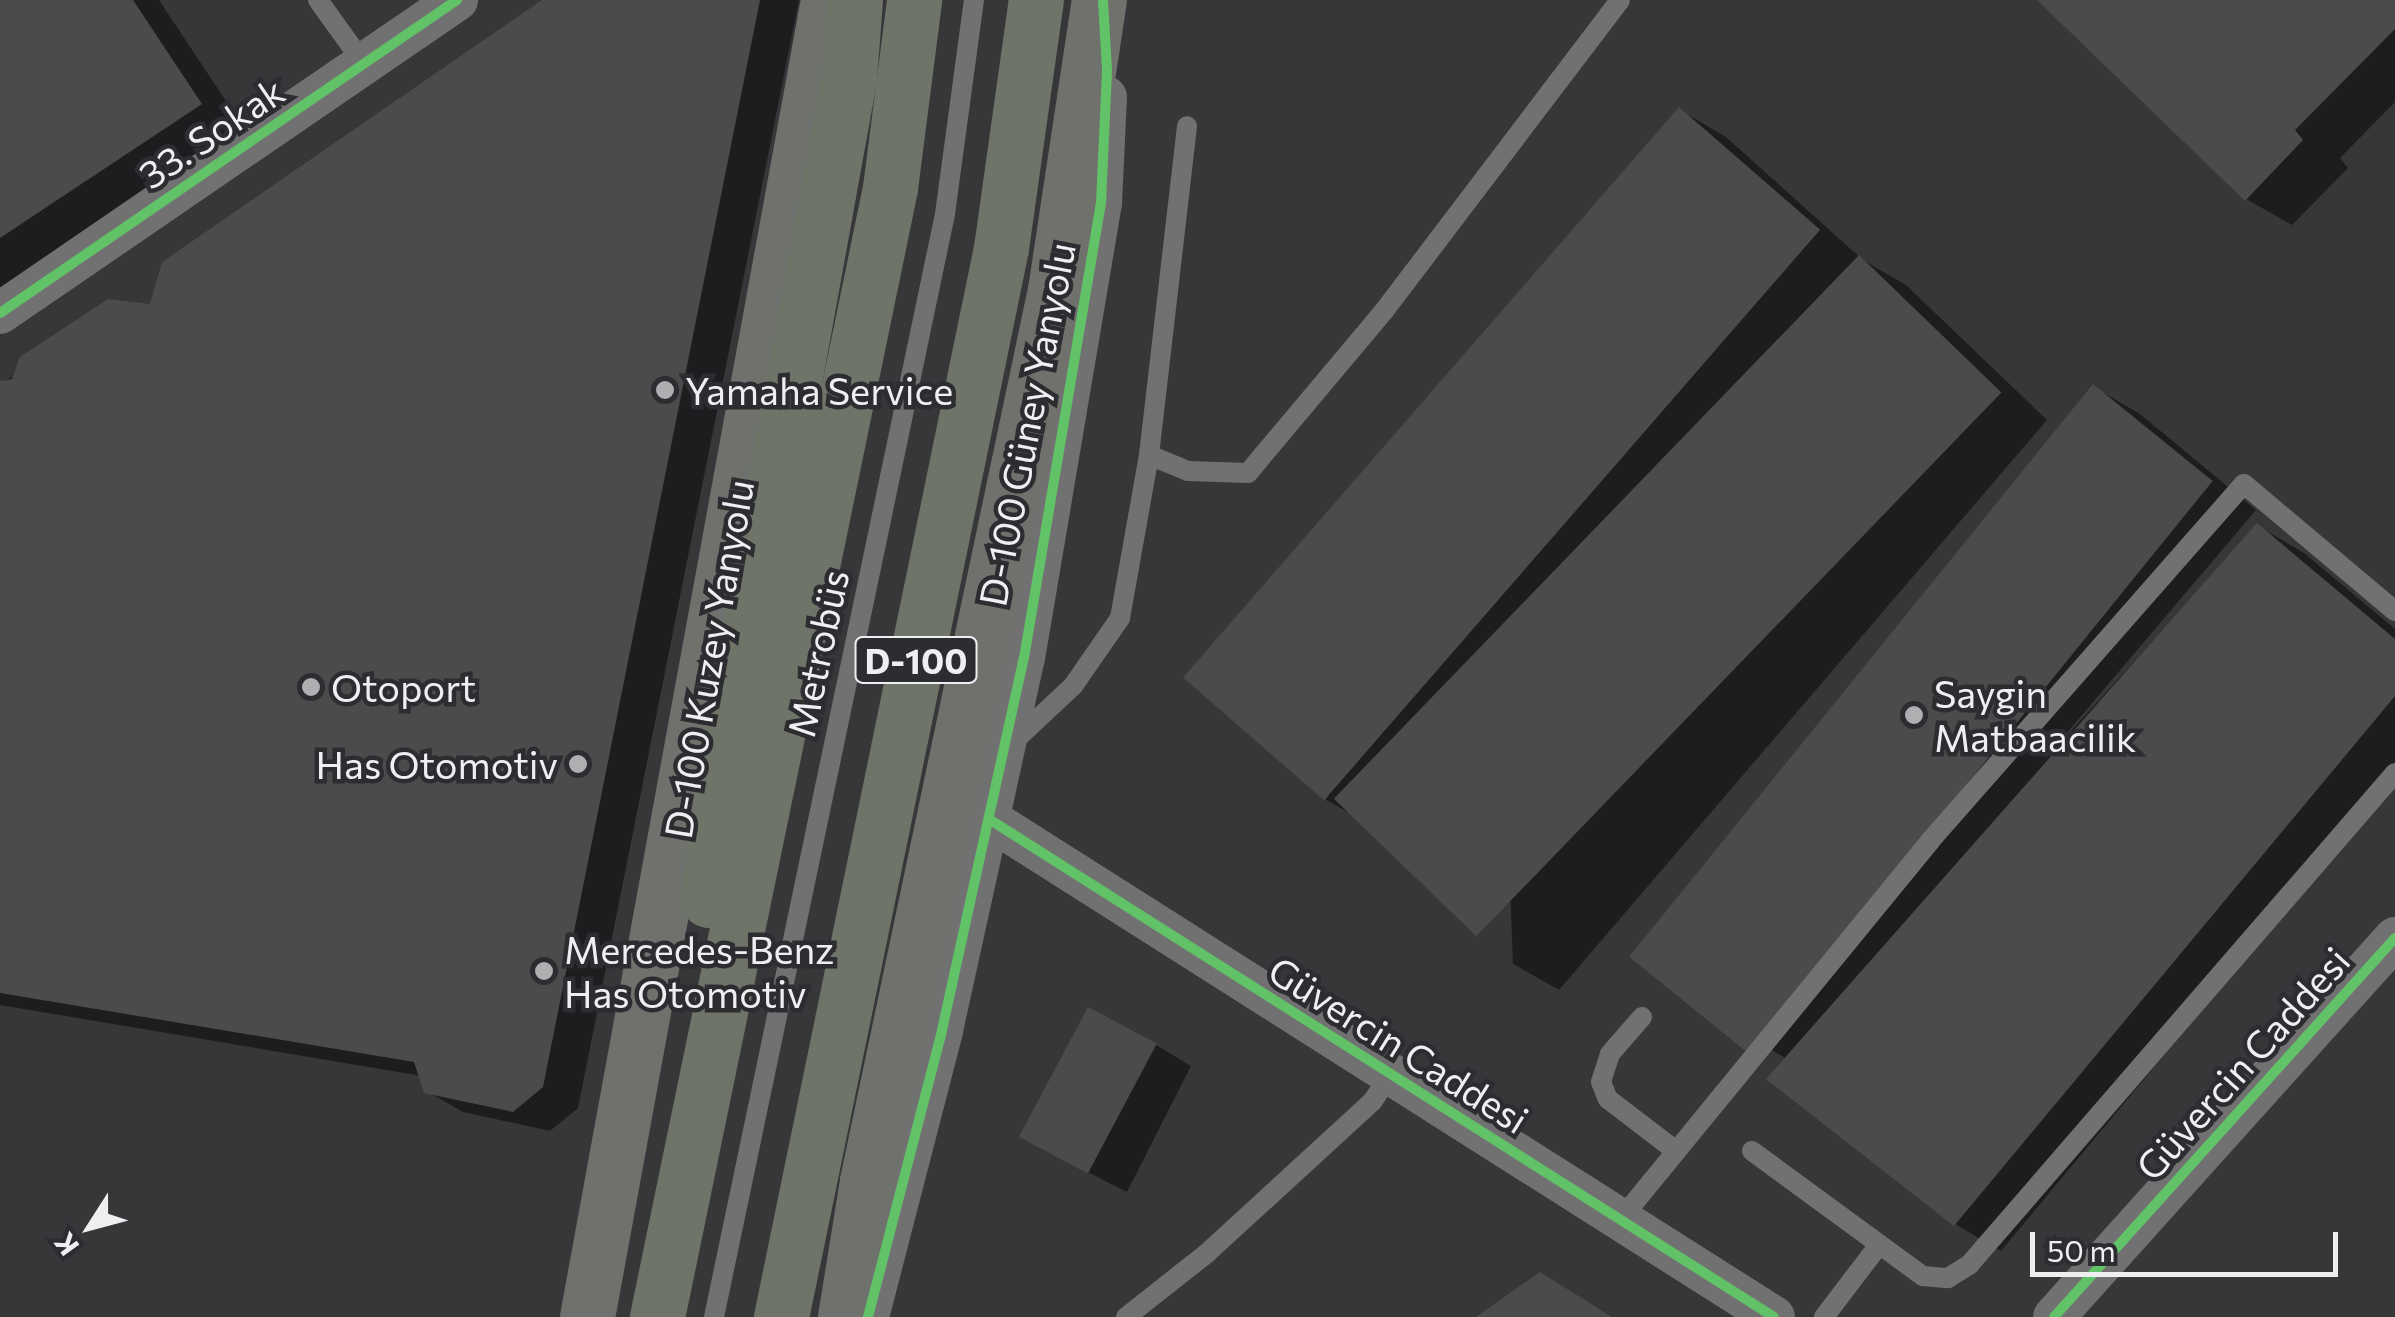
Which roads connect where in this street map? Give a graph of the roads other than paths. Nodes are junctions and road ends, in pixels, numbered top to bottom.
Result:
1 (318, 0) edge
2 (457, 0) edge
3 (828, 0) edge
4 (855, 0) edge
5 (914, 0) edge
6 (974, 0) edge
7 (1036, 0) edge
8 (1101, 0) edge
9 (1620, 0) edge
10 (364, 64) junction
11 (1187, 126) dead end
12 (0, 314) edge
13 (1149, 455) junction
14 (2395, 611) edge
15 (1006, 749) junction
16 (2395, 774) edge
17 (992, 821) junction
18 (2395, 938) edge
19 (1642, 1017) dead end
20 (1391, 1074) junction
21 (701, 1093) junction
22 (1752, 1151) dead end
23 (1676, 1152) junction
24 (1620, 1220) junction
25 (1878, 1246) junction
26 (587, 1317) edge
27 (657, 1317) edge
28 (714, 1317) edge
29 (781, 1317) edge
30 (845, 1317) edge
31 (868, 1317) edge
32 (1126, 1317) edge
33 (1774, 1317) edge
34 (1824, 1317) edge
35 (2054, 1317) edge

1 - 10 lane
2 - 10 street, 33. Sokak
3 - 26 main road, D-100 Kuzey Yanyolu
4 - 21 highway
5 - 21 highway, D-100
6 - 28 lane, Metrobüs
7 - 29 highway, D-100
8 - 15 street
8 - 30 main road, D-100 Güney Yanyolu
9 - 13 lane
10 - 12 street, 33. Sokak
11 - 13 lane
13 - 15 lane
14 - 23 lane
15 - 17 street
16 - 25 lane
17 - 20 street, Güvercin Caddesi
17 - 31 street
18 - 35 street, Güvercin Caddesi
19 - 23 lane
20 - 24 street, Güvercin Caddesi
20 - 32 lane
21 - 27 highway, D-100
22 - 25 lane
23 - 24 lane
24 - 33 street, Güvercin Caddesi
25 - 34 lane

